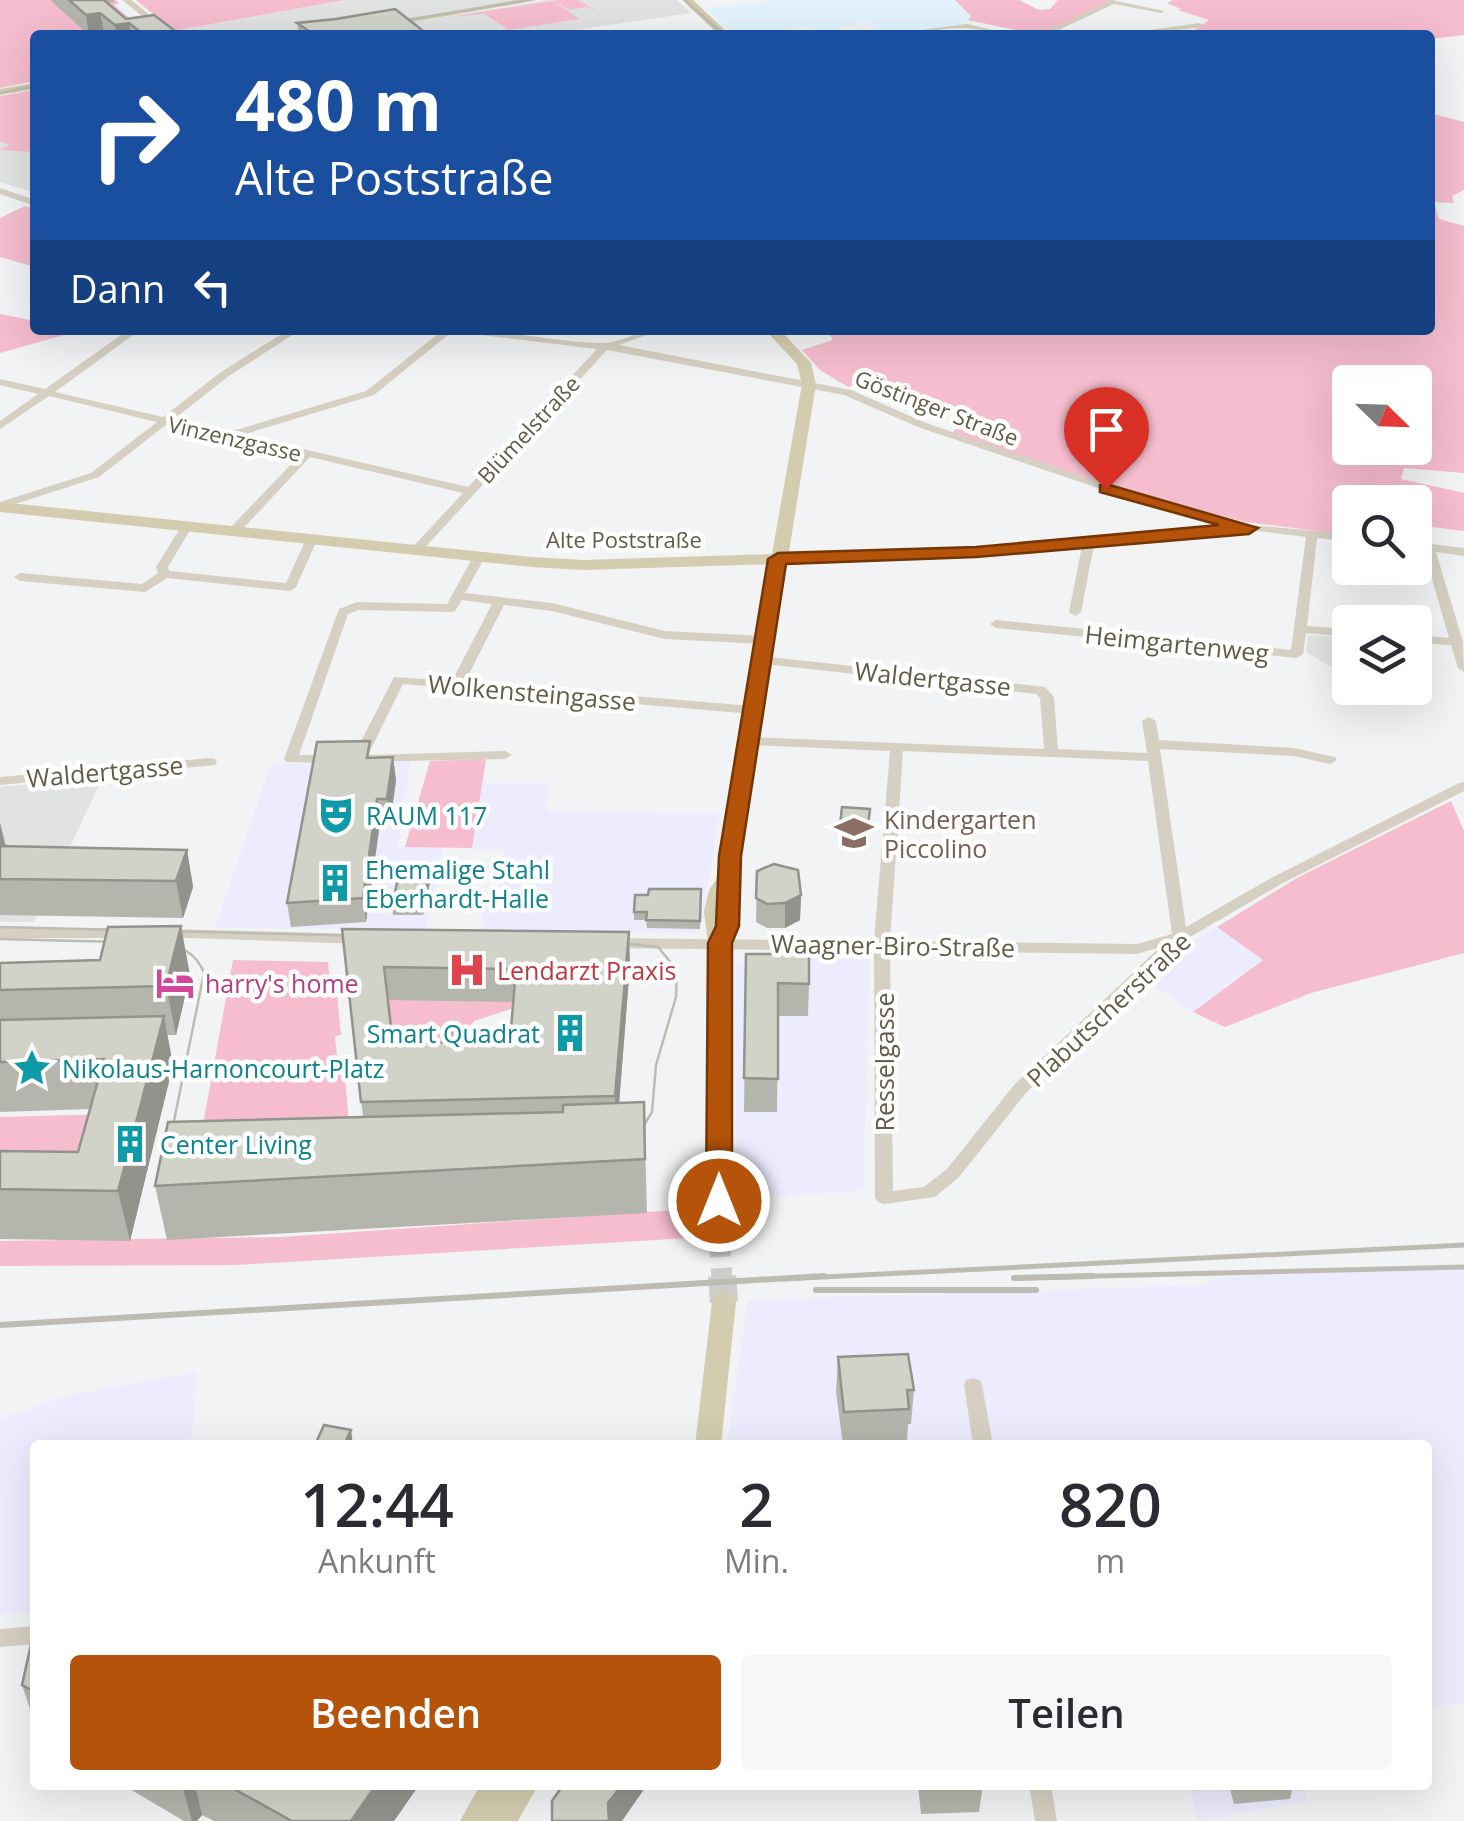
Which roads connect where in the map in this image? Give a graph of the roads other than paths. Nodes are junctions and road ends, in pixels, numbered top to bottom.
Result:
1 (126, 0) edge
2 (533, 0) edge
3 (687, 0) edge
4 (1161, 11) dead end
5 (1200, 25) dead end
6 (366, 27) edge
7 (164, 30) edge
8 (720, 30) edge
9 (932, 30) edge
10 (989, 30) edge
11 (1053, 30) edge
12 (1158, 30) edge
13 (30, 87) edge
14 (0, 92) edge
15 (0, 191) edge
16 (30, 200) edge
17 (127, 335) edge
18 (287, 335) edge
19 (443, 335) edge
20 (506, 335) edge
21 (640, 335) edge
22 (777, 335) edge
23 (604, 347) junction
24 (0, 382) edge
25 (809, 384) junction
26 (46, 393) junction
27 (164, 421) junction
28 (0, 426) edge
29 (226, 436) junction
30 (306, 455) junction
31 (470, 491) junction
32 (0, 507) edge
33 (186, 527) junction
34 (1249, 528) junction
35 (233, 532) junction
36 (1312, 534) junction
37 (1332, 536) edge
38 (311, 540) junction
39 (1090, 542) junction
40 (1432, 548) edge
41 (415, 551) junction
42 (1464, 552) edge
43 (479, 557) junction
44 (778, 559) junction
45 (164, 574) junction
46 (1432, 574) edge
47 (20, 576) dead end
48 (459, 596) junction
49 (500, 601) junction
50 (1075, 612) dead end
51 (996, 624) dead end
52 (1302, 629) junction
53 (1332, 632) edge
54 (1432, 640) edge
55 (1457, 642) junction
56 (762, 650) junction
57 (1464, 668) edge
58 (456, 686) junction
59 (752, 710) junction
60 (1150, 721) dead end
61 (748, 741) junction
62 (897, 747) junction
63 (1152, 750) junction
64 (1051, 752) junction
65 (505, 755) dead end
66 (360, 758) junction
67 (1330, 760) dead end
68 (210, 762) dead end
69 (0, 780) edge
70 (1464, 786) edge
71 (0, 933) edge
72 (1180, 937) junction
73 (386, 940) edge
74 (588, 942) edge
75 (720, 943) junction
76 (884, 944) junction
77 (884, 1198) joint
78 (718, 1236) tunnel mouth
79 (724, 1302) tunnel mouth
80 (973, 1385) dead end
81 (709, 1440) edge
82 (982, 1440) edge
83 (30, 1636) edge
84 (0, 1638) edge
85 (493, 1790) edge
86 (520, 1790) edge
87 (1041, 1790) edge
88 (475, 1821) edge
89 (502, 1821) edge
90 (1046, 1821) edge

1 - 7 street
2 - 6 main road
3 - 8 main road
4 - 11 street
5 - 12 street
9 - 10 street
13 - 14 main road
15 - 16 street
17 - 26 street
18 - 27 street
19 - 29 street
20 - 23 street, Göstinger Straße
21 - 23 street, Blümelstraße
22 - 25 main road
23 - 25 street, Göstinger Straße
23 - 31 street, Blümelstraße
24 - 26 street, Vinzenzgasse
25 - 34 street, Göstinger Straße
25 - 44 main road
26 - 27 street, Vinzenzgasse
26 - 28 street
27 - 29 street, Vinzenzgasse
27 - 32 street
29 - 30 street, Vinzenzgasse
30 - 31 street, Vinzenzgasse
30 - 35 street
31 - 41 street, Blümelstraße
32 - 33 main road, Alte Poststraße
33 - 35 main road, Alte Poststraße
33 - 45 street
34 - 36 street, Göstinger Straße
34 - 39 street, Alte Poststraße
35 - 38 main road, Alte Poststraße
36 - 37 street, Göstinger Straße
36 - 52 street, Heimgartenweg
38 - 41 main road, Alte Poststraße
38 - 45 street
39 - 44 street, Alte Poststraße
39 - 50 street, Heimgartenweg
40 - 42 street
41 - 43 main road, Alte Poststraße
43 - 44 main road, Alte Poststraße
43 - 48 street
44 - 56 main road
45 - 47 street
46 - 55 street
48 - 49 street, Waldertgasse
48 - 66 street, Waldertgasse
49 - 56 street, Waldertgasse
49 - 58 street
51 - 52 street, Heimgartenweg
52 - 53 street
54 - 55 street
55 - 57 street
56 - 59 main road
56 - 64 street, Waldertgasse
58 - 59 street, Wolkensteingasse
58 - 66 street, Wolkensteingasse
59 - 61 main road
60 - 63 street
61 - 62 street
61 - 75 main road
62 - 64 street
62 - 76 street, Resselgasse
63 - 64 street
63 - 67 street
63 - 72 street
65 - 66 street
68 - 69 street, Waldertgasse
70 - 72 street, Plabutscherstraße
71 - 73 street
72 - 76 street, Waagner-Biro-Straße
72 - 77 street, Plabutscherstraße
74 - 75 street, Waagner-Biro-Straße
75 - 76 street, Waagner-Biro-Straße
75 - 78 main road
76 - 77 street, Resselgasse
79 - 81 main road
80 - 82 street
83 - 84 street
85 - 88 main road
86 - 89 main road
87 - 90 street

